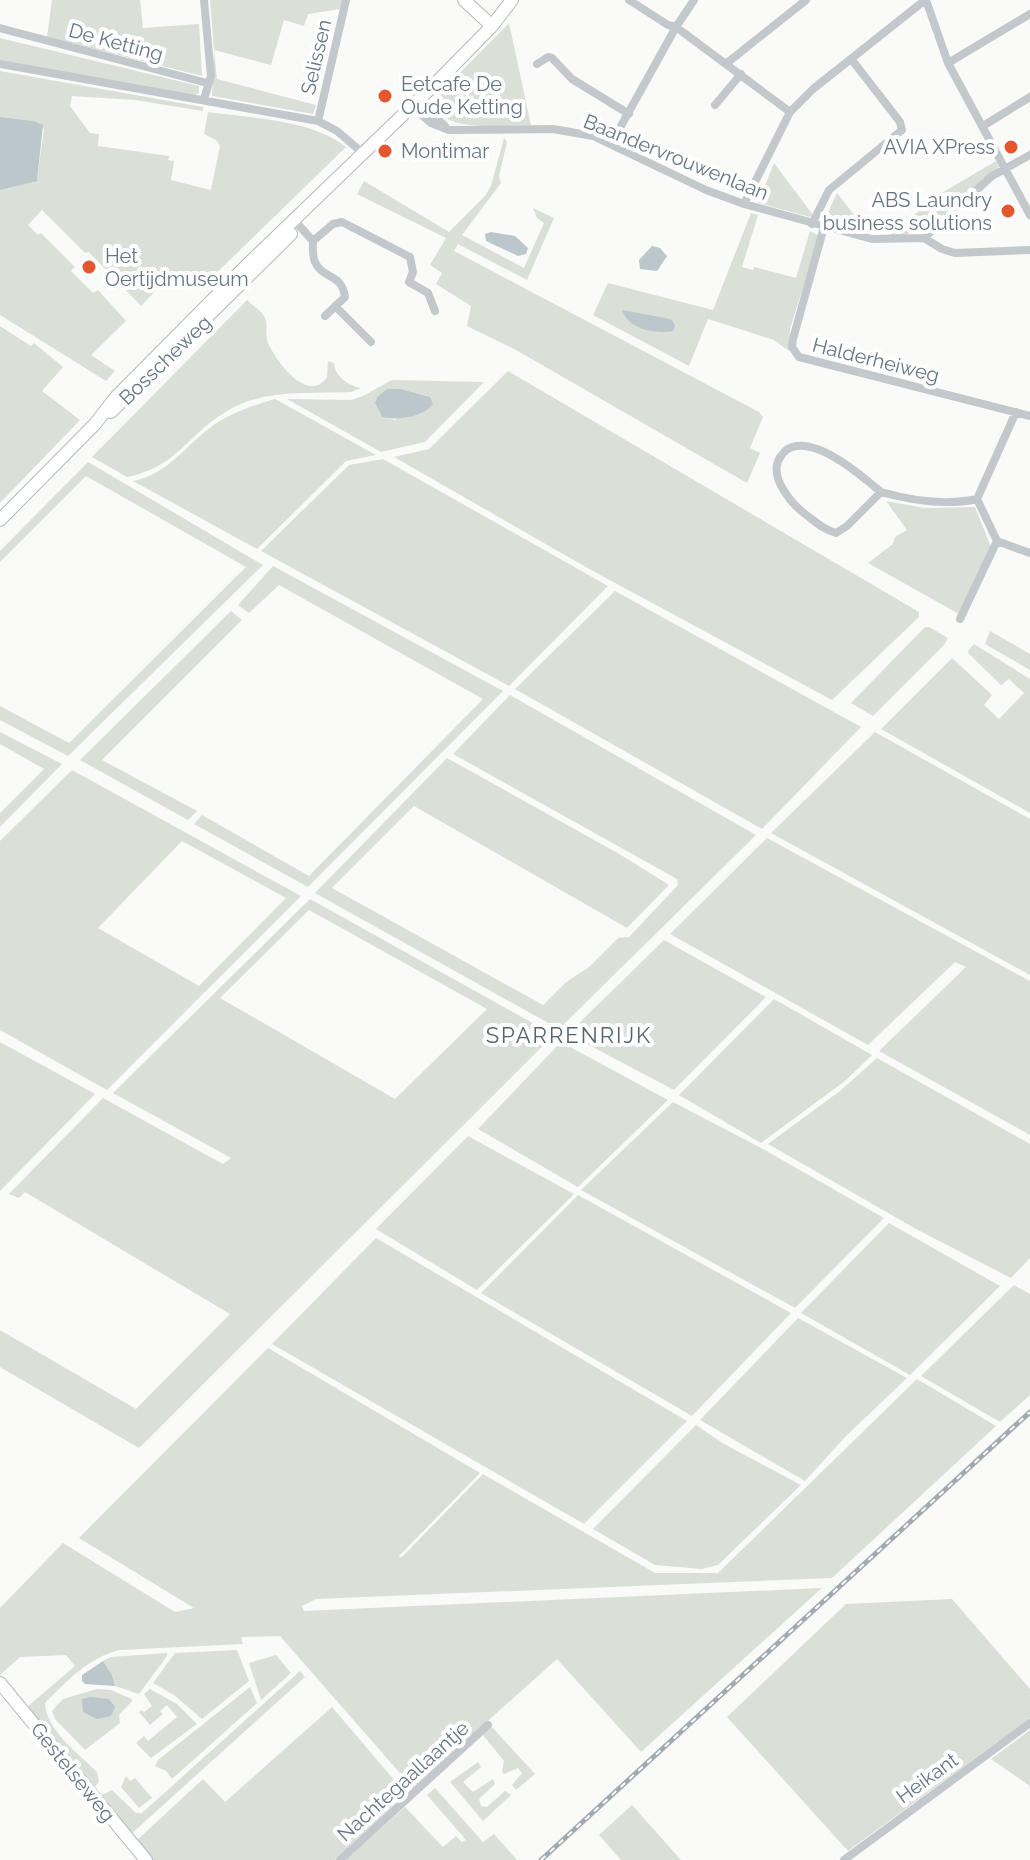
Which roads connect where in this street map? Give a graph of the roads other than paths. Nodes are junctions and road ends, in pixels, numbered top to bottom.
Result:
1 (204, 0) edge
2 (346, 0) edge
3 (464, 0) edge
4 (500, 0) edge
5 (512, 0) edge
6 (629, 0) edge
7 (694, 0) edge
8 (806, 0) edge
9 (925, 0) edge
10 (1030, 14) edge
11 (492, 26) junction
12 (676, 27) junction
13 (0, 28) edge
14 (852, 60) junction
15 (727, 63) junction
16 (948, 63) junction
17 (0, 64) edge
18 (537, 64) dead end
19 (741, 74) junction
20 (207, 83) junction
21 (1030, 97) edge
22 (204, 99) junction
23 (414, 103) junction
24 (715, 105) dead end
25 (790, 112) junction
26 (629, 114) junction
27 (318, 121) junction
28 (983, 126) junction
29 (611, 144) junction
30 (364, 154) junction
31 (1030, 155) edge
32 (1005, 168) junction
33 (744, 204) junction
34 (1030, 215) edge
35 (297, 223) junction
36 (812, 224) junction
37 (824, 227) junction
38 (924, 238) junction
39 (313, 241) junction
40 (1030, 250) edge
41 (335, 306) junction
42 (435, 311) dead end
43 (325, 316) dead end
44 (371, 342) dead end
45 (1016, 412) junction
46 (1030, 416) edge
47 (881, 492) junction
48 (977, 499) junction
49 (0, 520) edge
50 (997, 541) junction
51 (1030, 553) edge
52 (960, 619) dead end
53 (0, 1683) edge
54 (1030, 1723) edge
55 (488, 1725) dead end
56 (146, 1860) edge
57 (340, 1860) edge
58 (844, 1860) edge

1 - 20 street
2 - 27 street, Selissen
3 - 11 main road
4 - 11 main road, Bosscheweg
5 - 11 main road, Bosscheweg
6 - 12 street
7 - 12 street
8 - 15 street
9 - 14 street
9 - 16 street
10 - 16 street
11 - 23 main road, Bosscheweg
12 - 15 street
12 - 26 street
13 - 20 street, De Ketting
14 - 25 street
14 - 36 street
15 - 19 street
16 - 28 street
17 - 22 street, De Ketting
18 - 26 street
19 - 24 street
19 - 25 street
20 - 22 street
21 - 28 street
22 - 27 street, De Ketting
23 - 29 street, Baandervrouwenlaan
23 - 30 main road, Bosscheweg
25 - 33 street
26 - 29 street
27 - 30 street, De Ketting
28 - 32 street
29 - 33 street, Baandervrouwenlaan
30 - 35 main road, Bosscheweg
31 - 32 street
32 - 34 street
32 - 38 street
33 - 36 street, Baandervrouwenlaan
35 - 39 street
35 - 49 main road, Bosscheweg
36 - 37 street, Baandervrouwenlaan
37 - 38 street, Baandervrouwenlaan
37 - 45 street, Halderheiweg
38 - 40 street
39 - 41 street
39 - 42 street
41 - 43 street
41 - 44 street
45 - 46 street, Halderheiweg
45 - 48 street
47 - 47 street
47 - 48 street
48 - 50 street
50 - 51 street
50 - 52 street
53 - 56 main road, Gestelseweg
54 - 58 street, Heikant
55 - 57 street, Nachtegaallaantje

